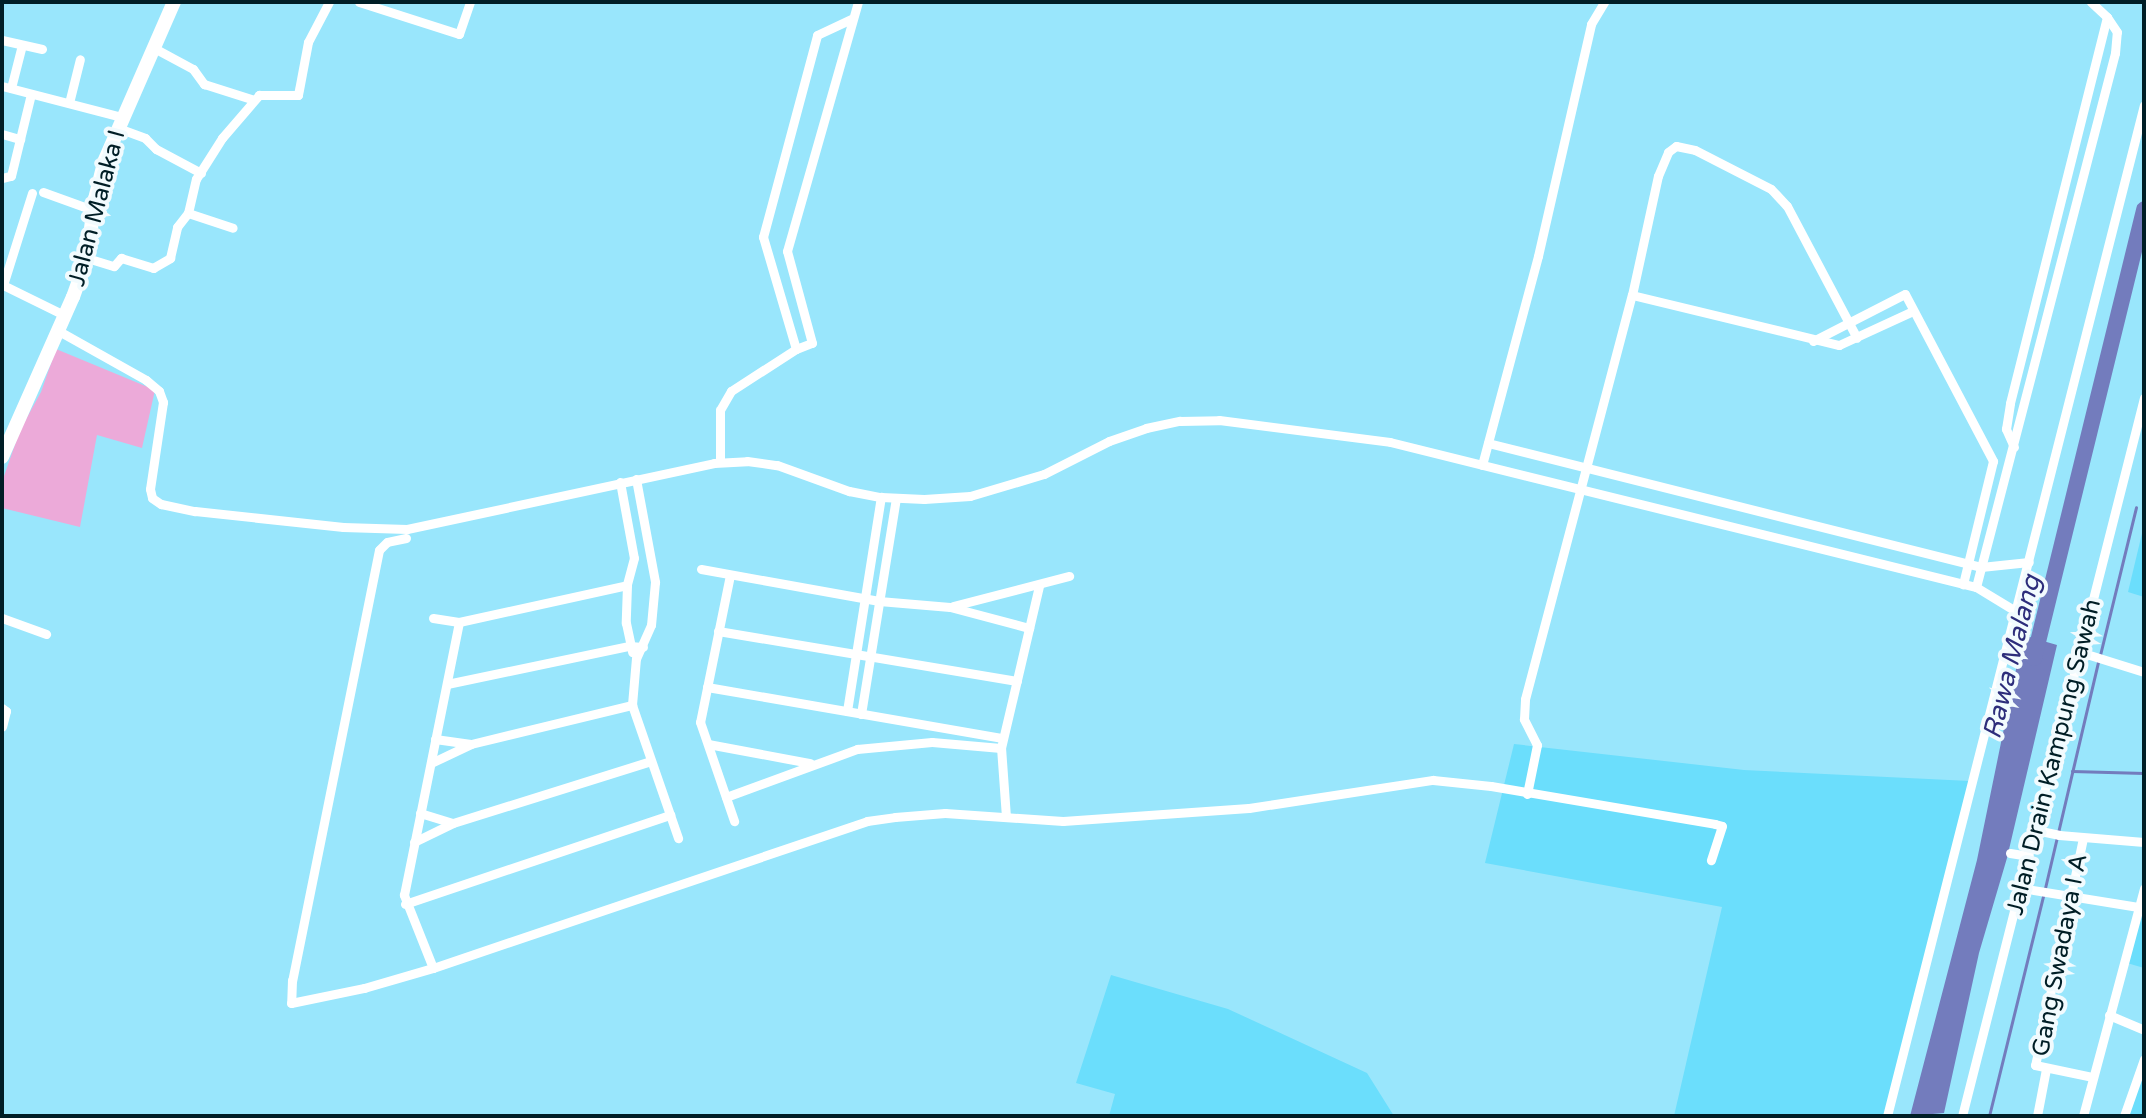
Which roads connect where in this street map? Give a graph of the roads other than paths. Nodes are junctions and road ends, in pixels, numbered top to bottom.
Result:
1 (329, 2) edge
2 (359, 2) edge
3 (470, 2) edge
4 (858, 2) edge
5 (1604, 2) edge
6 (2091, 2) edge
7 (171, 3) edge
8 (2107, 17) junction
9 (852, 19) junction
10 (2, 40) edge
11 (22, 45) junction
12 (154, 48) junction
13 (42, 49) dead end
14 (80, 59) dead end
15 (6, 87) edge
16 (31, 94) junction
17 (255, 98) junction
18 (72, 104) junction
19 (2144, 105) edge
20 (120, 122) junction
21 (2, 134) edge
22 (20, 139) junction
23 (201, 173) junction
24 (2, 178) edge
25 (43, 192) dead end
26 (32, 193) dead end
27 (93, 210) junction
28 (188, 213) junction
29 (233, 228) dead end
30 (787, 251) junction
31 (769, 256) junction
32 (87, 258) junction
33 (1632, 295) junction
34 (1913, 311) junction
35 (64, 315) junction
36 (1848, 323) junction
37 (57, 330) junction
38 (1857, 338) junction
39 (1813, 341) junction
40 (796, 349) junction
41 (2144, 398) edge
42 (1490, 443) junction
43 (2014, 447) junction
44 (2, 457) edge
45 (720, 462) junction
46 (1484, 465) junction
47 (1586, 468) junction
48 (636, 479) junction
49 (620, 482) junction
50 (1579, 491) junction
51 (881, 497) junction
52 (896, 499) junction
53 (406, 538) dead end
54 (651, 555) junction
55 (634, 558) junction
56 (2029, 562) junction
57 (1968, 564) junction
58 (1981, 567) junction
59 (701, 569) dead end
60 (730, 575) junction
61 (1069, 576) dead end
62 (1963, 584) junction
63 (627, 585) junction
64 (1039, 586) junction
65 (1976, 587) junction
66 (865, 599) junction
67 (879, 601) junction
68 (950, 607) junction
69 (2014, 610) junction
70 (2, 618) edge
71 (433, 618) dead end
72 (459, 622) junction
73 (1029, 628) junction
74 (718, 631) junction
75 (46, 634) dead end
76 (629, 646) junction
77 (643, 647) junction
78 (2080, 652) junction
79 (856, 655) junction
80 (870, 657) junction
81 (636, 658) junction
82 (2144, 672) edge
83 (1017, 681) junction
84 (447, 684) junction
85 (707, 687) junction
86 (632, 705) junction
87 (2, 708) edge
88 (847, 711) junction
89 (861, 714) junction
90 (2, 727) edge
91 (435, 739) junction
92 (1002, 743) junction
93 (471, 744) junction
94 (708, 744) junction
95 (651, 761) junction
96 (431, 763) junction
97 (813, 763) junction
98 (1527, 794) junction
99 (726, 797) junction
100 (420, 813) junction
101 (670, 815) junction
102 (1006, 817) junction
103 (734, 821) dead end
104 (453, 823) junction
105 (2036, 830) junction
106 (678, 838) dead end
107 (2083, 838) junction
108 (414, 842) junction
109 (2144, 842) edge
110 (2010, 853) dead end
111 (2029, 856) junction
112 (1711, 860) dead end
113 (2021, 888) junction
114 (2144, 888) edge
115 (2071, 899) junction
116 (405, 904) junction
117 (2142, 908) edge
118 (433, 968) junction
119 (2109, 1015) junction
120 (2144, 1030) edge
121 (2144, 1059) edge
122 (2046, 1069) junction
123 (2092, 1077) junction
124 (1887, 1116) edge
125 (1962, 1116) edge
126 (2037, 1116) edge
127 (2083, 1116) edge
128 (2124, 1116) edge

1 - 17 street
2 - 3 street
4 - 9 street
5 - 42 street
6 - 8 street
7 - 12 street, Jalan Malaka I
8 - 43 street
8 - 43 street
9 - 30 street
9 - 31 street
10 - 11 street
11 - 13 street
11 - 15 street
12 - 17 street
12 - 20 street, Jalan Malaka I
14 - 18 street
15 - 16 street
16 - 18 street
16 - 22 street
17 - 23 street
18 - 20 street
19 - 56 street
20 - 23 street
20 - 27 street, Jalan Malaka I
21 - 22 street
22 - 24 street
23 - 28 street
25 - 27 street
26 - 35 street
27 - 32 street, Jalan Malaka I
28 - 29 street
28 - 32 street
30 - 31 street
30 - 40 street
31 - 40 street
32 - 35 street, Jalan Malaka I
33 - 36 street
33 - 39 street
33 - 47 street
34 - 36 street
34 - 38 street
34 - 57 street
35 - 37 street, Jalan Malaka I
36 - 38 street
36 - 39 street
37 - 44 street, Jalan Malaka I
37 - 49 street
38 - 39 street
40 - 45 street
41 - 78 street, Jalan Drain Kampung Sawah
42 - 46 street
42 - 47 street
43 - 58 street
45 - 48 street
45 - 51 street
46 - 50 street
46 - 52 street
47 - 50 street
47 - 57 street
48 - 49 street
48 - 54 street
49 - 55 street
50 - 62 street
50 - 98 street
51 - 52 street
51 - 66 street
52 - 67 street
53 - 118 street
54 - 55 street
54 - 77 street
55 - 63 street
56 - 58 street
56 - 69 street
57 - 58 street
57 - 62 street
58 - 65 street
59 - 60 street
60 - 66 street
60 - 74 street
61 - 64 street
62 - 65 street
63 - 72 street
63 - 76 street
64 - 68 street
64 - 73 street
65 - 69 street
66 - 67 street
66 - 79 street
67 - 68 street
67 - 80 street
68 - 73 street
69 - 124 street
70 - 75 street
71 - 72 street
72 - 84 street
73 - 83 street
74 - 79 street
74 - 85 street
76 - 77 street
76 - 81 street
76 - 84 street
77 - 81 street
78 - 82 street
78 - 105 street, Jalan Drain Kampung Sawah
79 - 80 street
79 - 88 street
80 - 83 street
80 - 89 street
81 - 86 street
83 - 92 street
84 - 91 street
85 - 88 street
85 - 94 street
86 - 93 street
86 - 95 street
87 - 90 street
88 - 89 street
89 - 92 street
91 - 93 street
91 - 96 street
92 - 97 street
92 - 102 street
93 - 96 street
94 - 97 street
94 - 99 street
95 - 101 street
95 - 104 street
96 - 100 street
97 - 99 street
98 - 102 street
98 - 112 street
99 - 103 street
100 - 104 street
100 - 108 street
101 - 106 street
101 - 116 street
102 - 118 street
104 - 108 street
105 - 107 street
105 - 111 street, Jalan Drain Kampung Sawah
107 - 109 street
107 - 115 street, Gang Swadaya I A
108 - 116 street
110 - 111 street
111 - 113 street, Jalan Drain Kampung Sawah
113 - 115 street
113 - 125 street, Jalan Drain Kampung Sawah
114 - 117 street
115 - 117 street
115 - 122 street, Gang Swadaya I A
116 - 118 street
117 - 119 street
119 - 120 street
119 - 123 street
121 - 128 street
122 - 123 street, Gang Swadaya I A
122 - 126 street
123 - 127 street

